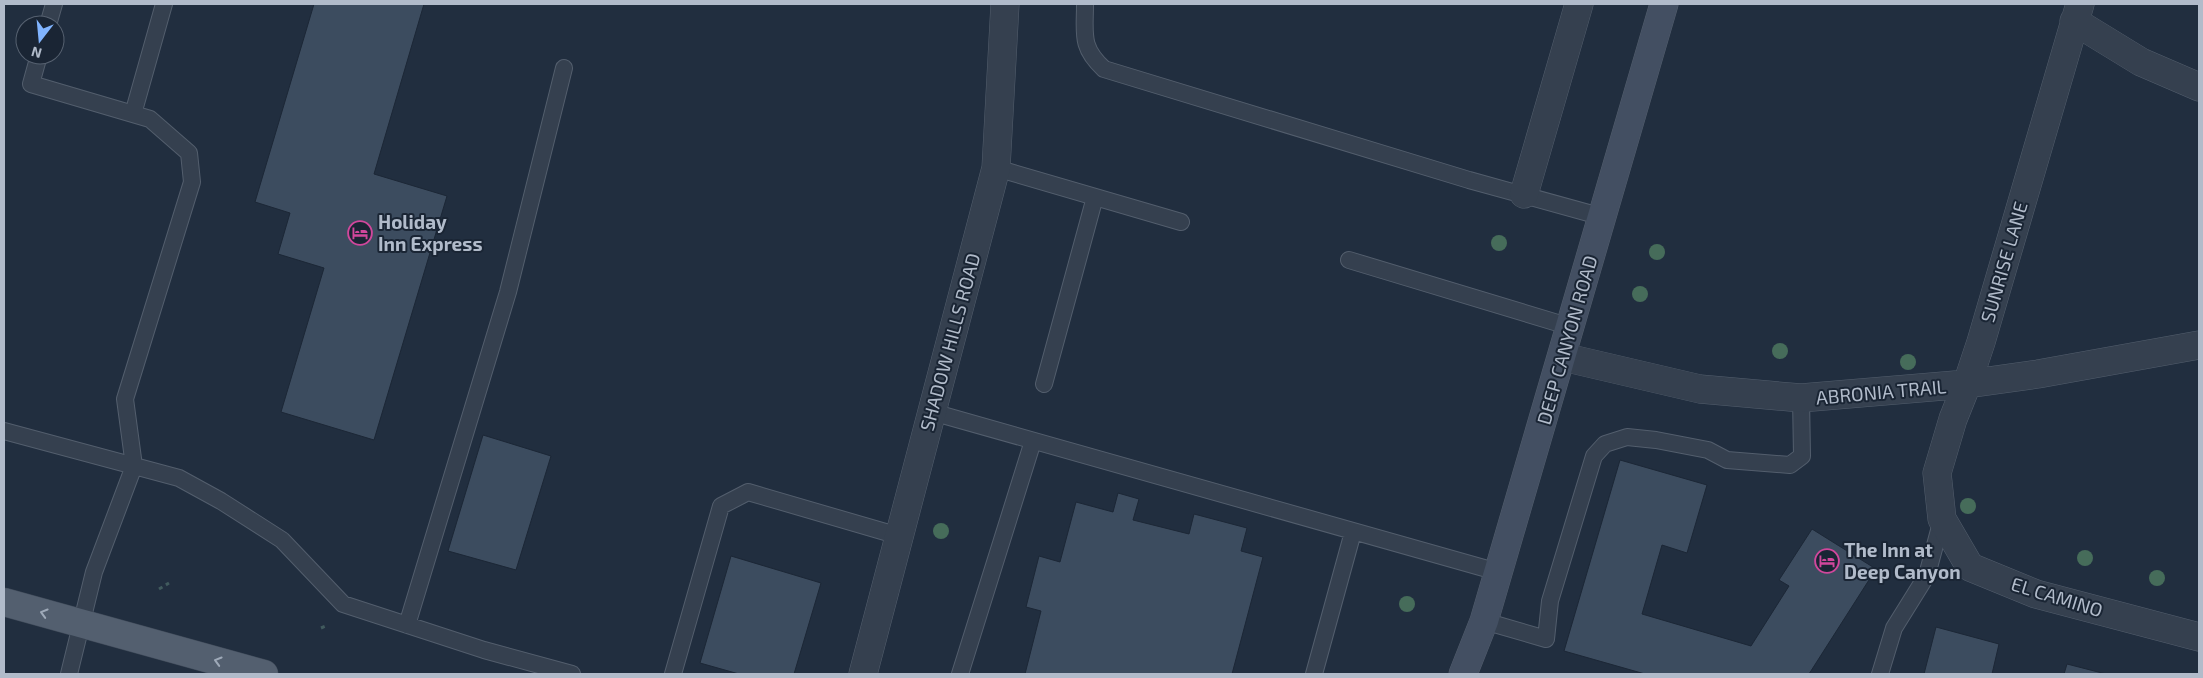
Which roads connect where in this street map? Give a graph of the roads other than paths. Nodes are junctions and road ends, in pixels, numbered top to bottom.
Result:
1 (164, 4) edge
2 (1006, 4) edge
3 (1085, 4) edge
4 (1579, 4) edge
5 (1664, 4) edge
6 (2077, 12) edge
7 (36, 65) edge
8 (564, 68) dead end
9 (2199, 87) edge
10 (133, 114) junction
11 (996, 168) junction
12 (1524, 194) junction
13 (1095, 197) junction
14 (1603, 217) junction
15 (1181, 222) dead end
16 (1349, 260) dead end
17 (1571, 327) junction
18 (2199, 345) edge
19 (1563, 357) junction
20 (1044, 384) dead end
21 (1967, 384) junction
22 (1801, 398) junction
23 (932, 412) junction
24 (4, 431) edge
25 (1033, 441) junction
26 (134, 466) junction
27 (1942, 519) junction
28 (1352, 532) junction
29 (899, 536) junction
30 (1498, 572) junction
31 (4, 602) edge
32 (1484, 621) junction
33 (83, 624) junction
34 (407, 625) junction
35 (2199, 637) edge
36 (69, 674) edge
37 (264, 674) edge
38 (572, 674) edge
39 (673, 674) edge
40 (863, 674) edge
41 (960, 674) edge
42 (1314, 674) edge
43 (1463, 674) edge
44 (1880, 674) edge

1 - 10 lane
2 - 11 street, SHADOW HILLS ROAD
3 - 12 lane
4 - 12 street
5 - 14 street, DEEP CANYON ROAD
6 - 9 street
6 - 21 street, SUNRISE LANE
7 - 10 lane
8 - 34 lane
10 - 26 lane
11 - 13 lane
11 - 23 street, SHADOW HILLS ROAD
12 - 14 lane
13 - 15 lane
13 - 20 lane
14 - 17 street, DEEP CANYON ROAD
16 - 17 lane
17 - 19 street, DEEP CANYON ROAD
18 - 21 street, ABRONIA TRAIL
19 - 22 street, ABRONIA TRAIL
19 - 30 street, DEEP CANYON ROAD
21 - 22 street, ABRONIA TRAIL
21 - 27 street, SUNRISE LANE
22 - 32 lane
23 - 25 lane
23 - 29 street, SHADOW HILLS ROAD
24 - 26 lane
25 - 28 lane
25 - 41 lane
26 - 33 lane
26 - 34 lane
27 - 35 street, EL CAMINO
27 - 44 lane
28 - 30 lane
28 - 42 lane
29 - 39 lane
29 - 40 street, SHADOW HILLS ROAD
30 - 32 street, DEEP CANYON ROAD
33 -> 31 main road
32 - 43 street, DEEP CANYON ROAD
33 - 36 lane
37 -> 33 main road
34 - 38 lane

